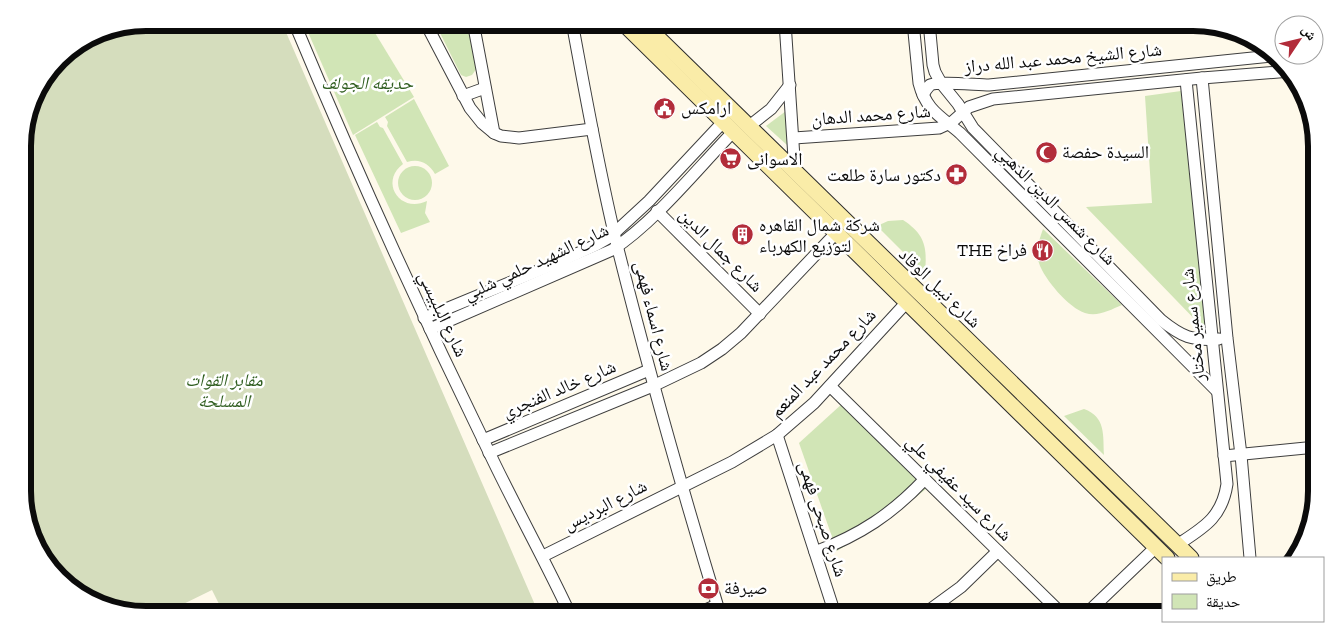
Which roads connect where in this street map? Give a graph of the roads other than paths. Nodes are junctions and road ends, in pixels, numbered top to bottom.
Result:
1 (298, 31) edge
2 (430, 31) edge
3 (475, 31) edge
4 (574, 31) edge
5 (632, 31) edge
6 (650, 31) edge
7 (787, 31) edge
8 (914, 31) edge
9 (929, 31) edge
10 (1263, 55) edge
11 (1280, 72) edge
12 (1202, 78) junction
13 (1186, 80) junction
14 (941, 83) junction
15 (790, 85) junction
16 (485, 88) junction
17 (923, 95) junction
18 (463, 96) junction
19 (963, 112) junction
20 (949, 124) junction
21 (735, 126) junction
22 (592, 129) junction
23 (494, 132) junction
24 (794, 138) junction
25 (795, 173) junction
26 (657, 211) junction
27 (614, 233) junction
28 (836, 233) junction
29 (618, 246) junction
30 (906, 303) junction
31 (760, 314) junction
32 (424, 318) junction
33 (1157, 324) junction
34 (430, 329) junction
35 (1227, 338) junction
36 (1212, 340) junction
37 (993, 364) junction
38 (649, 370) junction
39 (981, 375) junction
40 (653, 386) junction
41 (830, 386) junction
42 (1217, 392) junction
43 (777, 435) junction
44 (483, 440) junction
45 (1308, 448) edge
46 (489, 453) junction
47 (1241, 455) junction
48 (1224, 456) junction
49 (925, 479) junction
50 (683, 486) junction
51 (1177, 545) junction
52 (1156, 547) junction
53 (998, 551) junction
54 (815, 552) junction
55 (543, 556) junction
56 (1166, 557) edge
57 (1190, 557) edge
58 (1250, 557) edge
59 (566, 606) edge
60 (718, 606) edge
61 (832, 606) edge
62 (935, 606) edge
63 (1054, 606) edge
64 (1094, 606) edge

1 - 32 street, شارع البلبيسي
2 - 18 street
3 - 16 street
4 - 22 street, شارع اسماء فهمى
5 - 21 street, شارع نبيل الوقاد
6 - 21 street, شارع نبيل الوقاد
7 - 15 street
8 - 17 street, شارع شمس الدين الذهبي
9 - 14 street, شارع شمس الدين الذهبي
10 - 14 street, شارع الشيخ محمد عبد الله دراز
11 - 12 street, شارع الشيخ محمد عبد الله دراز
12 - 13 street, شارع الشيخ محمد عبد الله دراز
12 - 35 street, شارع سمير مختار
13 - 19 street, شارع الشيخ محمد عبد الله دراز
13 - 36 street, شارع سمير مختار
14 - 17 street, شارع الشيخ محمد عبد الله دراز
14 - 19 street, شارع شمس الدين الذهبي
15 - 21 street
15 - 24 street
16 - 18 street
16 - 23 street
17 - 20 street, شارع شمس الدين الذهبي
18 - 23 street
19 - 20 street, شارع الشيخ محمد عبد الله دراز
19 - 33 street, شارع شمس الدين الذهبي
20 - 24 street, شارع محمد الدهان
20 - 33 street, شارع شمس الدين الذهبي
21 - 25 street, شارع نبيل الوقاد
21 - 26 street, شارع الشهيد حلمي شلبي
21 - 27 street, شارع الشهيد حلمي شلبي
21 - 28 street, شارع نبيل الوقاد
22 - 23 street
22 - 27 street, شارع اسماء فهمى
24 - 25 street
25 - 37 street, شارع نبيل الوقاد
26 - 29 street, شارع الشهيد حلمي شلبي
26 - 31 street, شارع جمال الدين
27 - 29 street, شارع اسماء فهمى
27 - 32 street, شارع الشهيد حلمي شلبي
28 - 30 street, شارع نبيل الوقاد
28 - 31 street, شارع خالد الفنجري
29 - 34 street, شارع الشهيد حلمي شلبي
29 - 38 street, شارع اسماء فهمى
30 - 39 street, شارع نبيل الوقاد
30 - 41 street, شارع محمد عبد المنعم
31 - 40 street, شارع خالد الفنجري
32 - 34 street, شارع البلبيسي
33 - 36 street, شارع شمس الدين الذهبي
33 - 42 street, شارع شمس الدين الذهبي
34 - 44 street, شارع البلبيسي
35 - 36 street, شارع شمس الدين الذهبي
35 - 47 street, شارع سمير مختار
36 - 42 street, شارع سمير مختار
37 - 39 street
37 - 51 street, شارع نبيل الوقاد
38 - 40 street, شارع اسماء فهمى
38 - 44 street, شارع خالد الفنجري
39 - 52 street, شارع نبيل الوقاد
40 - 46 street, شارع خالد الفنجري
40 - 50 street, شارع اسماء فهمى
41 - 43 street, شارع محمد عبد المنعم
41 - 49 street, شارع سيد عفيفي علي
42 - 48 street, شارع سمير مختار
43 - 50 street, شارع محمد عبد المنعم
43 - 54 street, شارع صبحى فهمى
44 - 46 street, شارع البلبيسي
45 - 47 street
46 - 55 street, شارع البلبيسي
47 - 48 street
47 - 58 street, شارع سمير مختار
48 - 51 street, شارع سمير مختار
49 - 53 street, شارع سيد عفيفي علي
49 - 54 street
50 - 55 street, شارع البرديس
50 - 60 street, شارع اسماء فهمى
51 - 57 street, شارع نبيل الوقاد
52 - 56 street, شارع نبيل الوقاد
52 - 64 street
53 - 62 street
53 - 63 street, شارع سيد عفيفي علي
54 - 61 street, شارع صبحى فهمى
55 - 59 street, شارع البلبيسي

